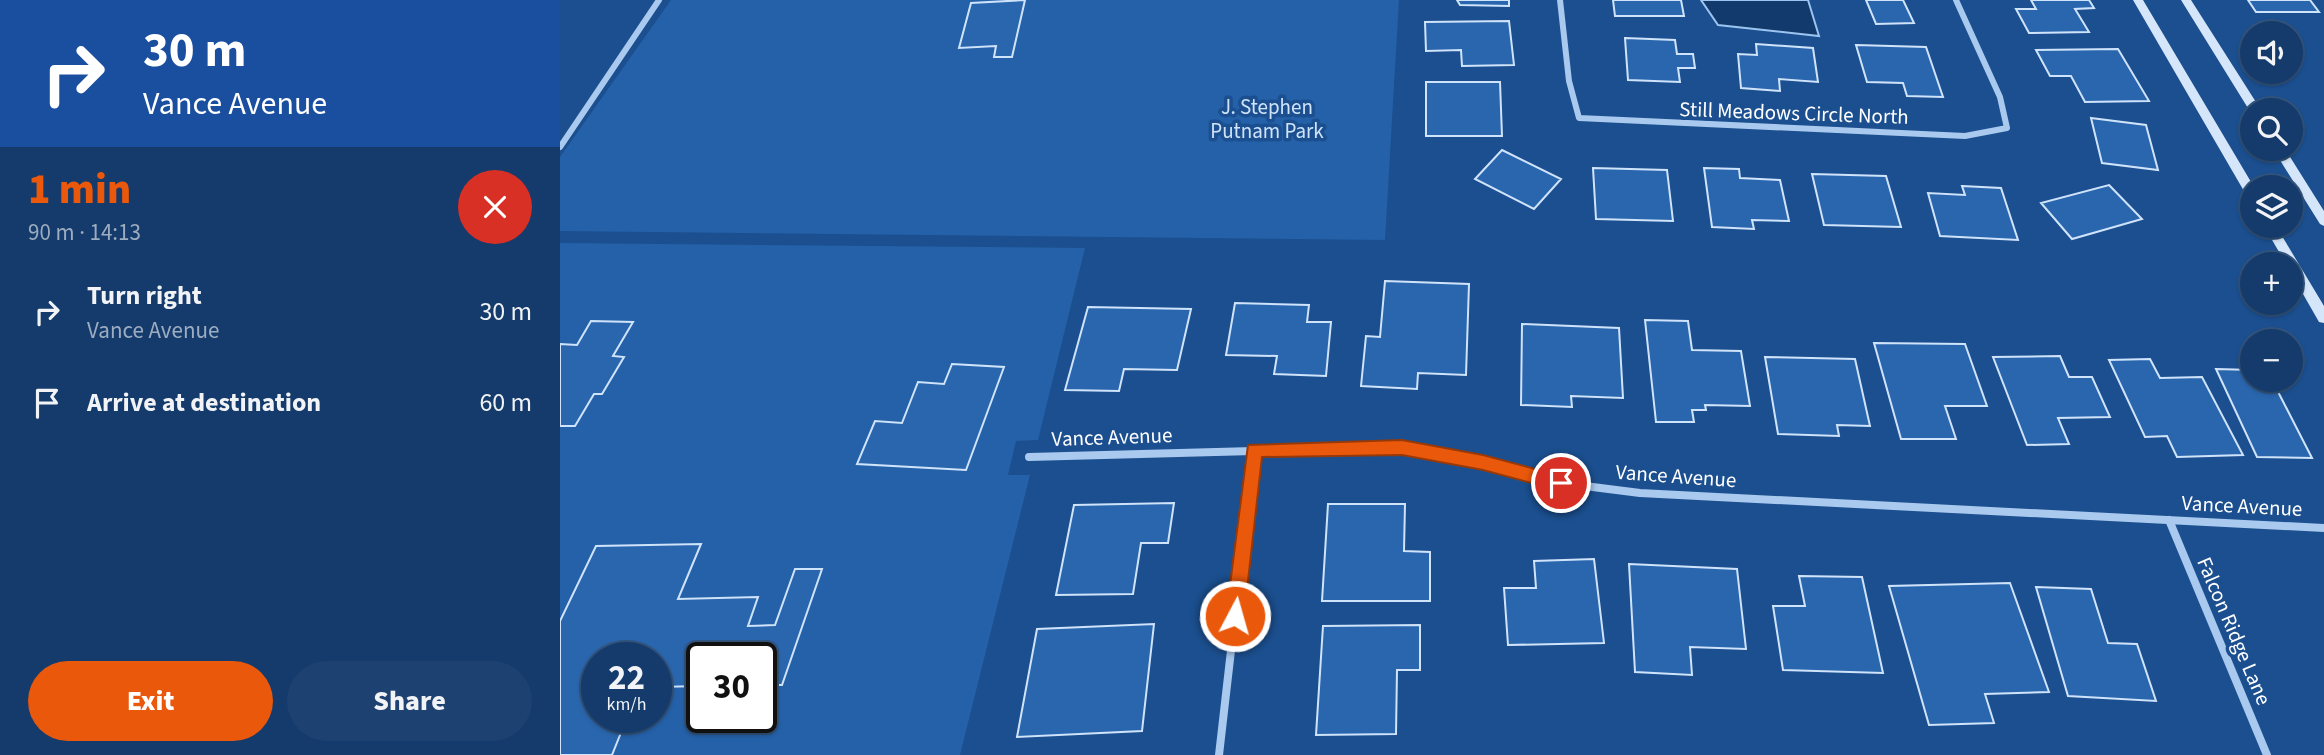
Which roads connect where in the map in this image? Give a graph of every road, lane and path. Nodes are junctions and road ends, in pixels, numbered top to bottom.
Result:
1 (659, 0) edge
2 (1560, 0) edge
3 (1956, 0) edge
4 (2138, 0) edge
5 (2186, 0) edge
6 (2247, 98) edge
7 (560, 147) edge
8 (2286, 161) edge
9 (2240, 175) edge
10 (2324, 221) edge
11 (2277, 238) edge
12 (2324, 318) edge
13 (1254, 450) junction
14 (1029, 457) dead end
15 (2169, 520) junction
16 (2324, 528) edge
17 (1219, 755) edge
18 (2267, 755) edge

1 - 7 street
2 - 3 street, Still Meadows Circle North
4 - 9 main road
5 - 6 main road
8 - 10 main road
11 - 12 main road
13 - 14 street, Vance Avenue
13 - 15 street, Vance Avenue
13 - 17 street
15 - 16 street, Vance Avenue
15 - 18 street, Falcon Ridge Lane

